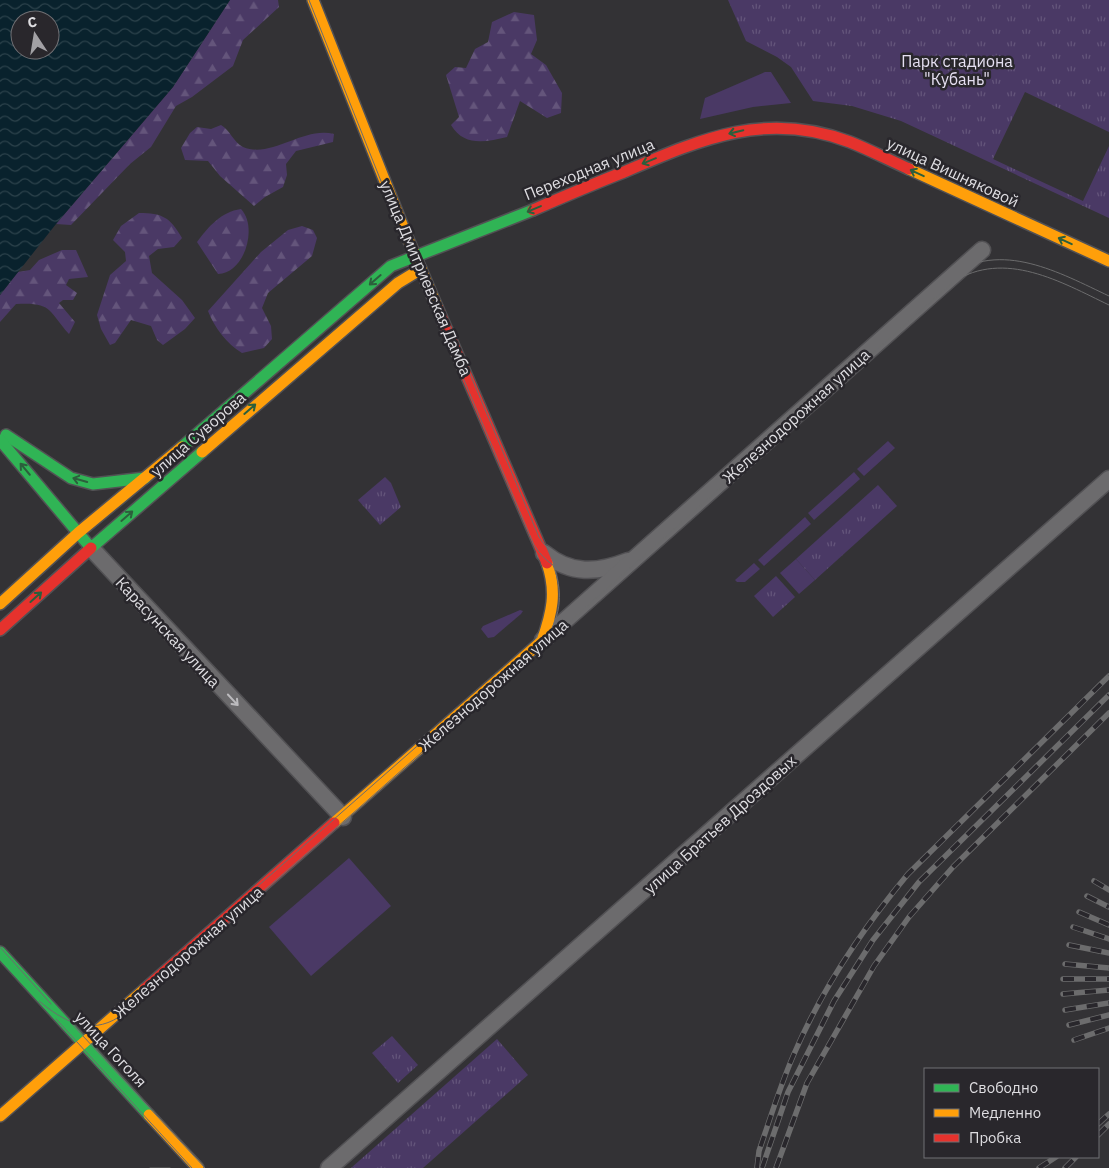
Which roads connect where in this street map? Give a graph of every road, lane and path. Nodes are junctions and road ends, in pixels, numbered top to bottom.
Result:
1 (313, 0) edge
2 (778, 128) joint
3 (982, 250) dead end
4 (416, 257) junction
5 (1109, 261) edge
6 (422, 269) junction
7 (0, 431) edge
8 (0, 440) edge
9 (145, 478) junction
10 (1109, 479) edge
11 (78, 533) junction
12 (90, 548) junction
13 (544, 553) junction
14 (637, 557) junction
15 (0, 604) edge
16 (0, 630) edge
17 (542, 641) junction
18 (343, 817) junction
19 (0, 952) edge
20 (84, 1042) junction
21 (0, 1116) edge
22 (198, 1168) edge
23 (329, 1168) edge

1 - 4 street, улица Дмитриевская Дамба
2 -> 4 street, Переходная улица
5 -> 2 street, улица Вишняковой
3 - 14 street, Железнодорожная улица
4 - 6 street, улица Дмитриевская Дамба
4 -> 9 street, улица Суворова
12 -> 6 street, улица Суворова
6 - 13 street, улица Дмитриевская Дамба
9 -> 7 street
11 -> 8 street, Карасунская улица
9 - 11 street, улица Суворова
10 - 23 street, улица Братьев Дроздовых
11 - 12 street, Карасунская улица
11 - 15 street, улица Суворова
16 -> 12 street, улица Суворова
12 -> 18 street, Карасунская улица
13 - 14 street, улица Дмитриевская Дамба
13 - 17 street, улица Дмитриевская Дамба
14 - 17 street, Железнодорожная улица
17 - 18 street, Железнодорожная улица
18 - 20 street, Железнодорожная улица
19 - 20 street, улица Гоголя
20 - 21 street, Железнодорожная улица
20 - 22 street, улица Гоголя

